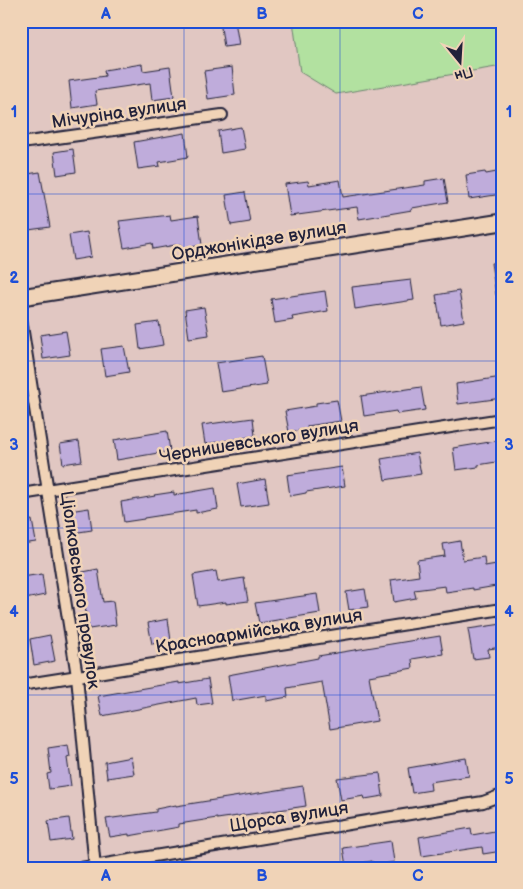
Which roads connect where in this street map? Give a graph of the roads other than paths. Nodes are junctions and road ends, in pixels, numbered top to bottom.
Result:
1 (222, 115) dead end
2 (21, 143) edge
3 (502, 222) edge
4 (21, 297) edge
5 (21, 319) edge
6 (502, 419) edge
7 (48, 490) junction
8 (21, 494) edge
9 (502, 609) edge
10 (77, 676) junction
11 (21, 685) edge
12 (502, 795) edge
13 (95, 867) edge
14 (81, 868) edge

1 - 2 street, Мічуріна вулиця
3 - 4 main road, Орджонікідзе вулиця
5 - 7 street, Ціолковського провулок
6 - 7 street, Чернишевського вулиця
7 - 8 street, Чернишевського вулиця
7 - 10 street, Ціолковського провулок
9 - 10 street, Красноармійська вулиця
10 - 11 street, Красноармійська вулиця
10 - 13 street, Ціолковського провулок
12 - 13 street, Щорса вулиця
13 - 14 street, Щорса вулиця

